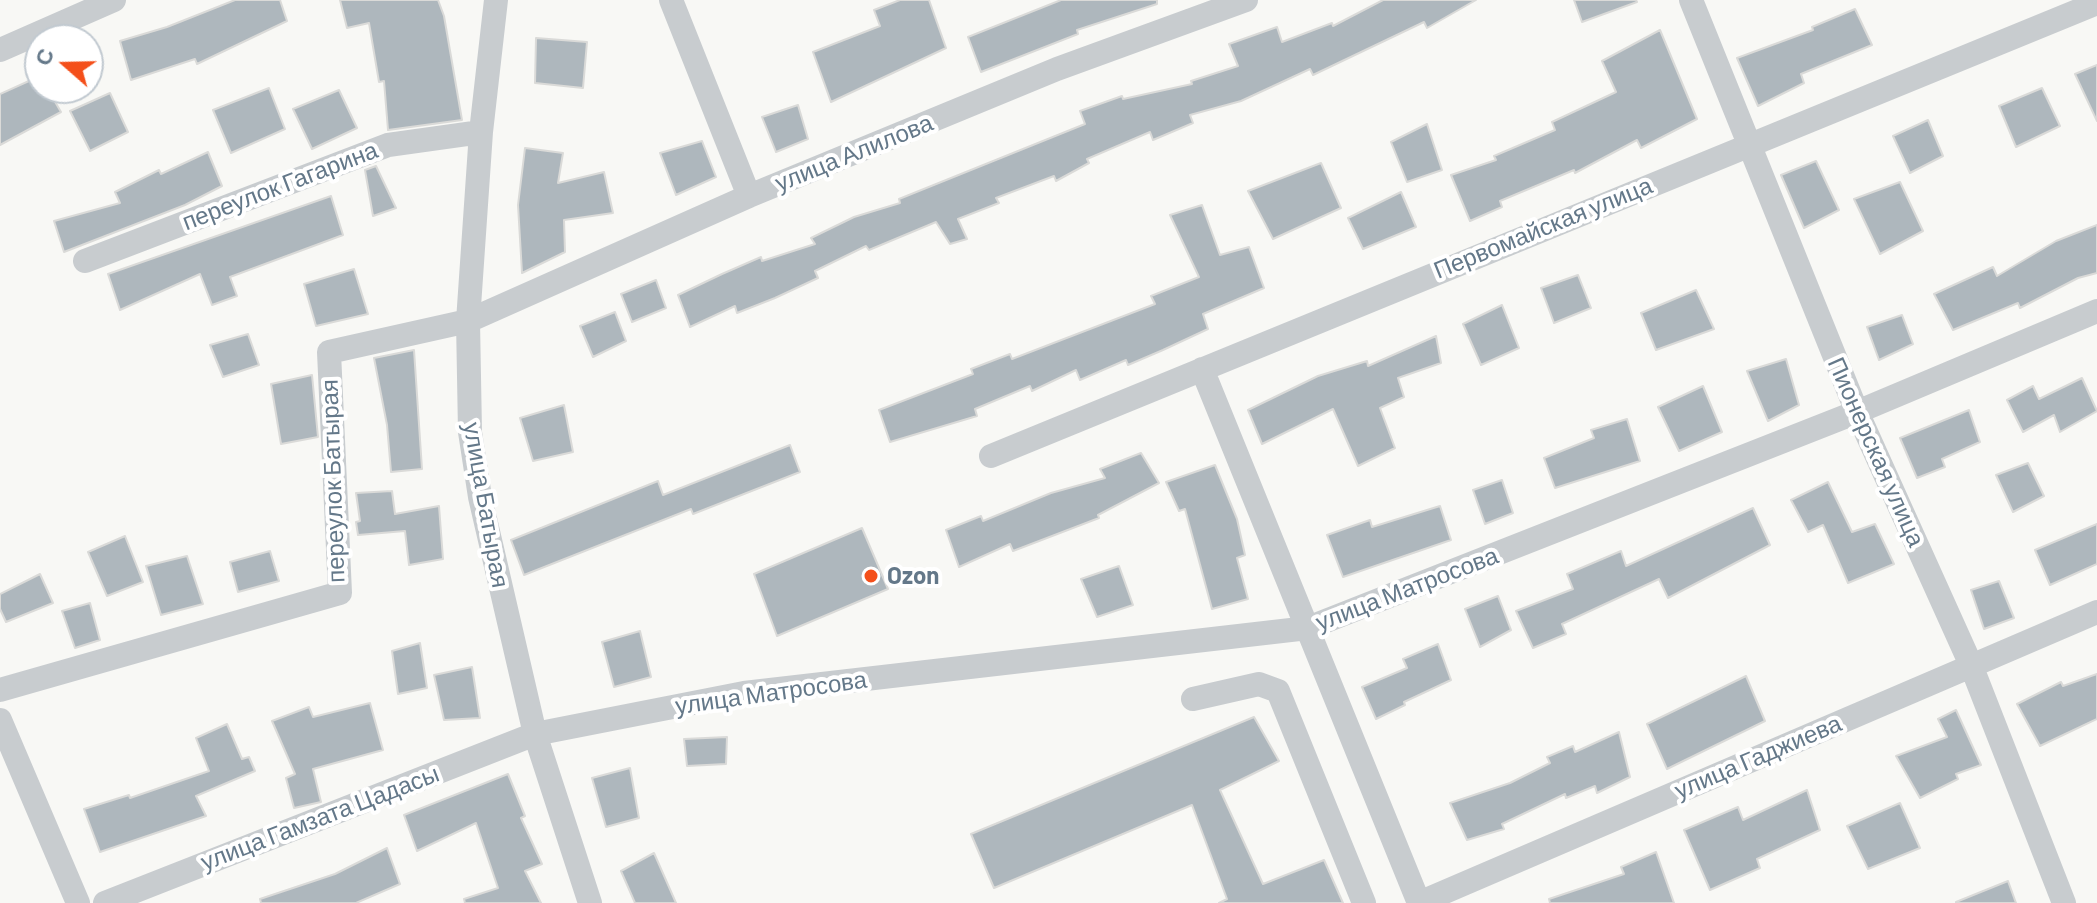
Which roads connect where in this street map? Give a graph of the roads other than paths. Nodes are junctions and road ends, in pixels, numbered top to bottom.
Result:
1 (114, 0) edge
2 (496, 0) edge
3 (671, 0) edge
4 (1246, 0) edge
5 (1691, 0) edge
6 (2097, 3) edge
7 (0, 50) edge
8 (481, 132) junction
9 (1747, 145) junction
10 (749, 196) junction
11 (85, 261) dead end
12 (2097, 311) edge
13 (468, 321) junction
14 (1202, 369) junction
15 (1857, 412) junction
16 (991, 456) dead end
17 (2097, 612) edge
18 (1308, 628) junction
19 (1971, 665) junction
20 (0, 690) edge
21 (1193, 699) dead end
22 (0, 720) edge
23 (535, 734) junction
24 (78, 903) edge
25 (105, 903) edge
26 (590, 903) edge
27 (1364, 903) edge
28 (1419, 903) edge
29 (2064, 903) edge

1 - 7 street
2 - 8 street, улица Батырая
3 - 10 street
4 - 10 street, улица Алилова
5 - 9 street, Пионерская улица
6 - 9 street, Первомайская улица
8 - 11 street, переулок Гагарина
8 - 13 street, улица Батырая
9 - 14 street, Первомайская улица
9 - 15 street, Пионерская улица
10 - 13 street, улица Алилова
12 - 15 street, улица Матросова
13 - 20 street, переулок Батырая
13 - 23 street, улица Батырая
14 - 16 street, Первомайская улица
14 - 18 street
15 - 18 street, улица Матросова
15 - 19 street, Пионерская улица
17 - 19 street, улица Гаджиева
18 - 23 street, улица Матросова
18 - 28 street
19 - 28 street, улица Гаджиева
19 - 29 street, Пионерская улица
21 - 27 street
22 - 24 street
23 - 25 street, улица Гамзата Цадасы
23 - 26 street, улица Батырая

